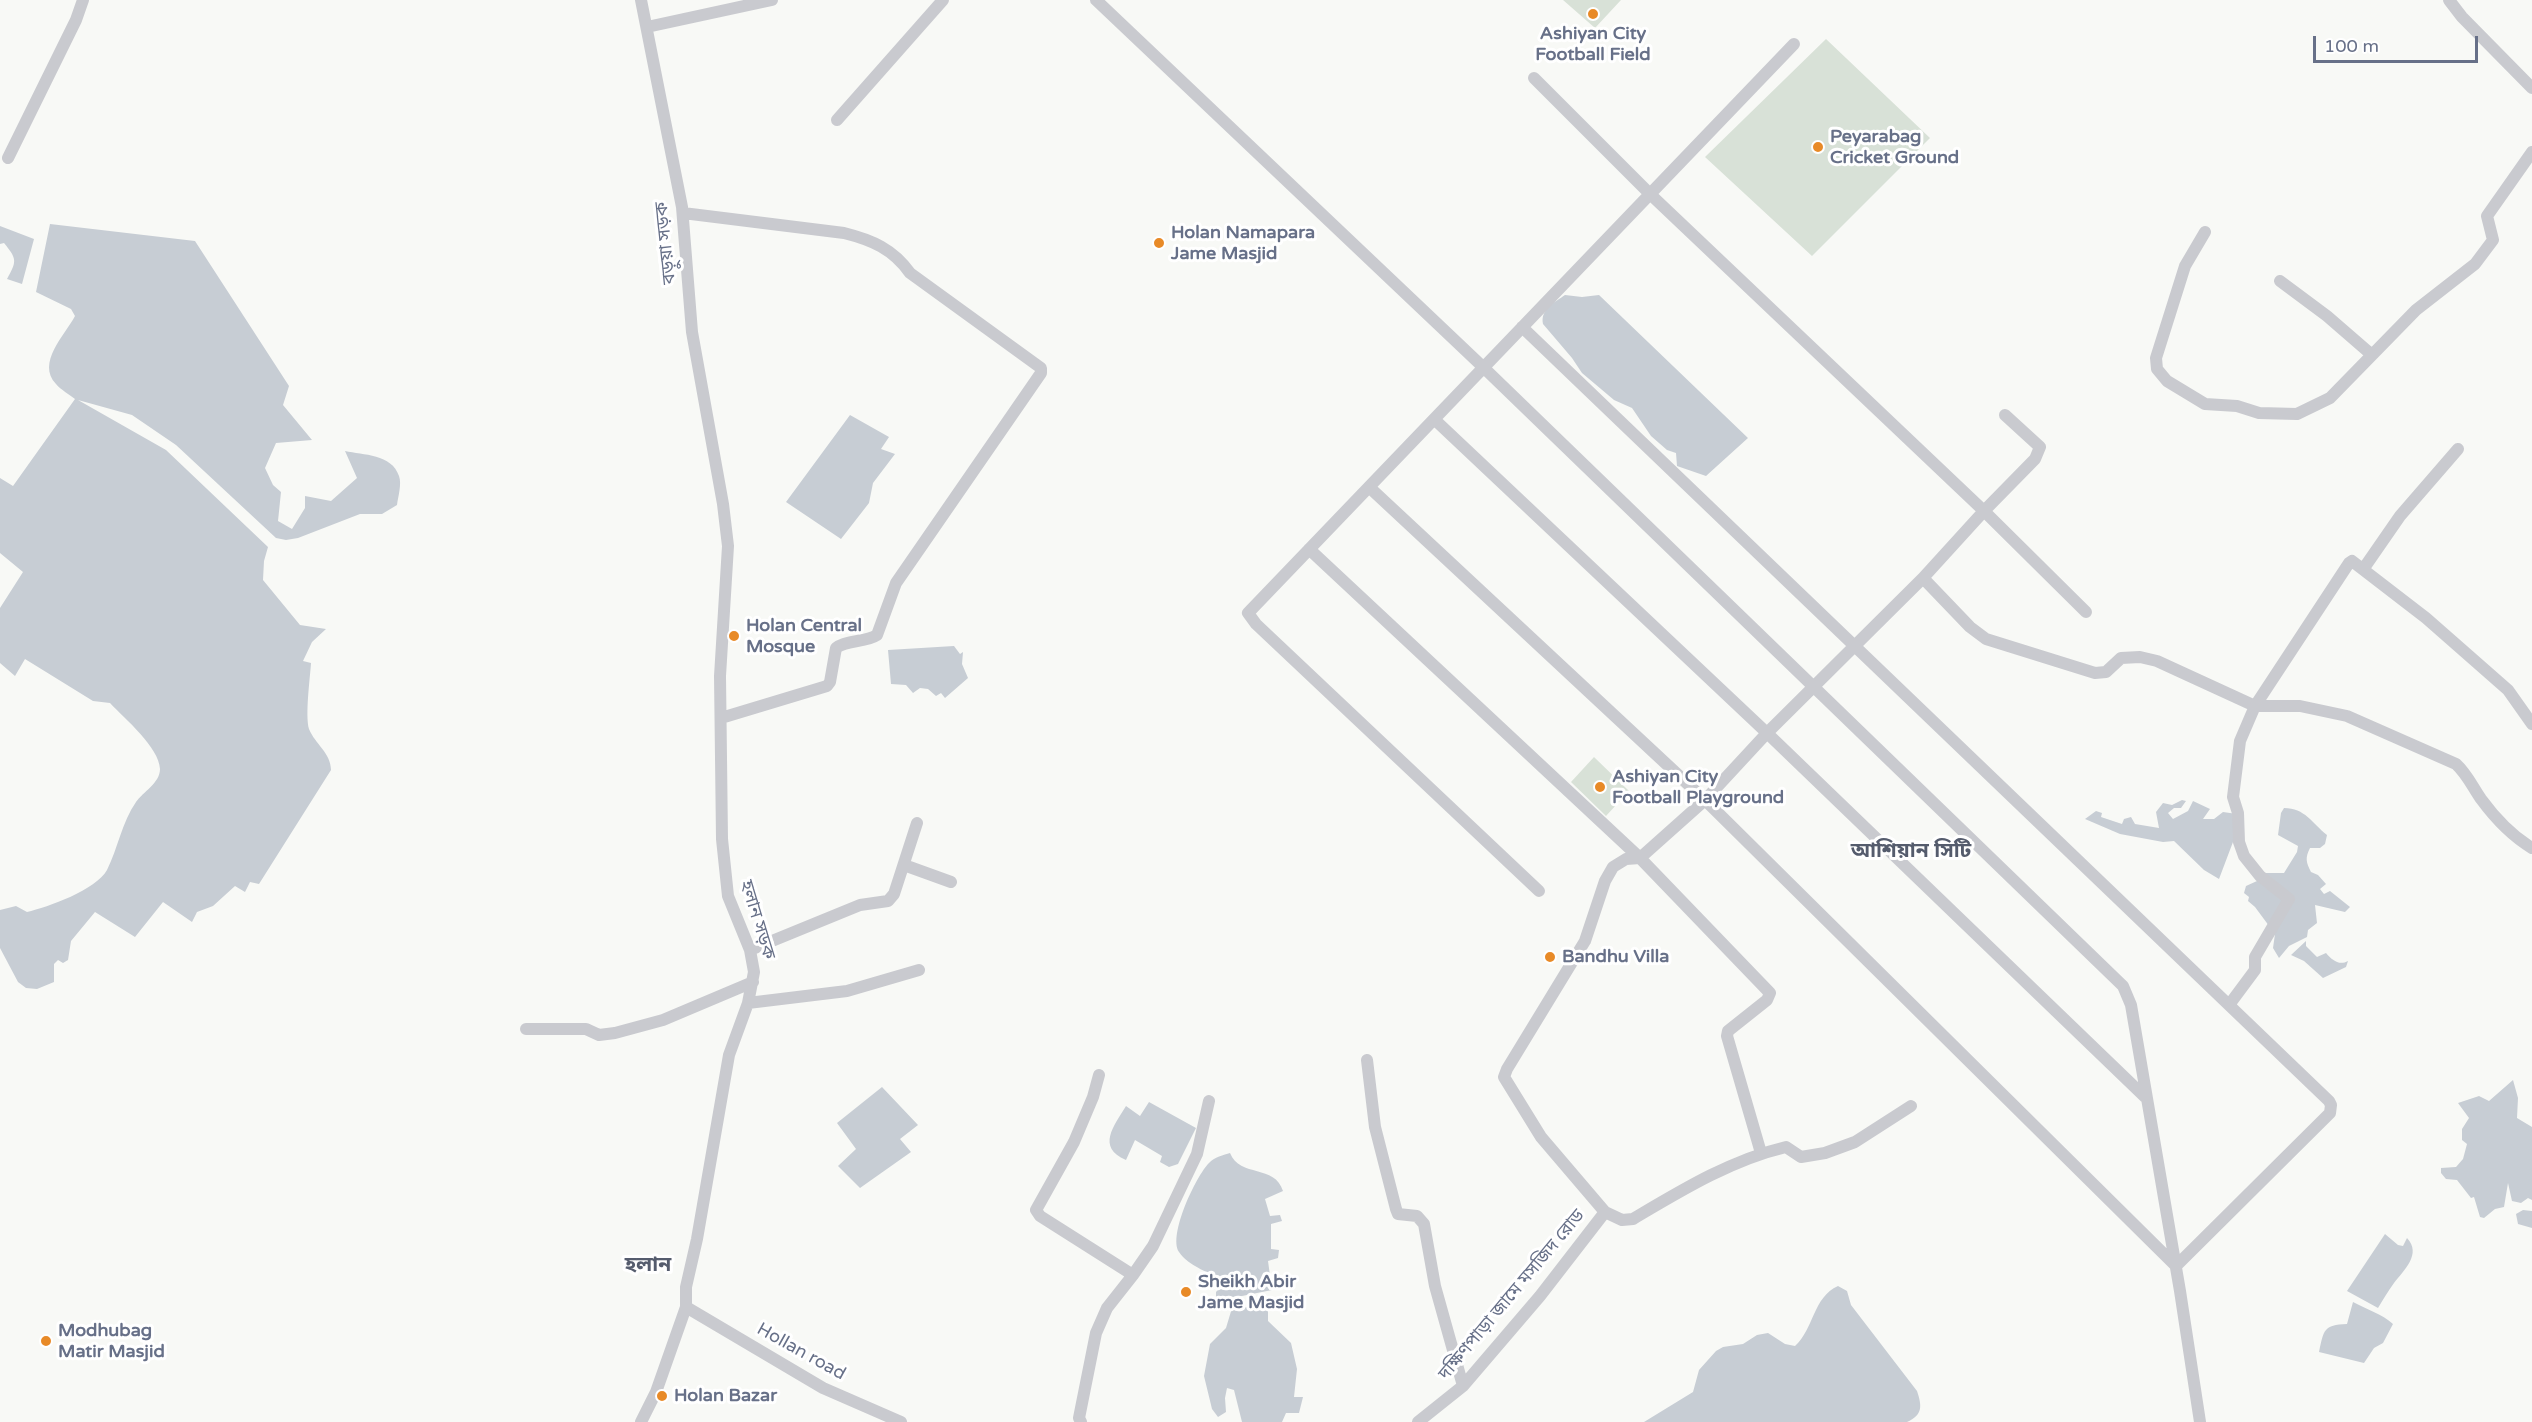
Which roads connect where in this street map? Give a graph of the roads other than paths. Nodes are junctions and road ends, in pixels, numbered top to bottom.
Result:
1 (83, 0) edge
2 (641, 0) edge
3 (772, 0) edge
4 (943, 0) edge
5 (1096, 0) edge
6 (2449, 0) edge
7 (647, 27) junction
8 (1794, 44) dead end
9 (1534, 78) dead end
10 (2532, 88) edge
11 (837, 120) dead end
12 (2532, 152) edge
13 (8, 158) dead end
14 (1650, 194) junction
15 (683, 213) junction
16 (2205, 232) dead end
17 (2280, 281) dead end
18 (1522, 327) junction
19 (2372, 355) junction
20 (1484, 367) junction
21 (2005, 415) dead end
22 (1434, 420) junction
23 (2458, 449) dead end
24 (720, 484) joint
25 (1369, 487) junction
26 (1984, 511) junction
27 (1309, 549) junction
28 (2364, 568) junction
29 (1923, 578) junction
30 (2086, 612) dead end
31 (1854, 645) junction
32 (1814, 687) junction
33 (2255, 706) junction
34 (721, 718) junction
35 (2532, 724) edge
36 (1767, 733) junction
37 (1705, 800) junction
38 (917, 824) dead end
39 (2532, 848) edge
40 (1640, 858) junction
41 (904, 865) junction
42 (951, 882) dead end
43 (1539, 891) dead end
44 (750, 950) junction
45 (919, 969) dead end
46 (753, 982) junction
47 (748, 1003) junction
48 (2229, 1005) junction
49 (526, 1029) dead end
50 (1367, 1060) dead end
51 (1099, 1075) dead end
52 (2145, 1097) junction
53 (1209, 1101) dead end
54 (1911, 1106) dead end
55 (1761, 1153) junction
56 (1605, 1212) junction
57 (2176, 1266) junction
58 (1132, 1275) junction
59 (686, 1307) junction
60 (1463, 1386) junction
61 (641, 1422) edge
62 (901, 1422) edge
63 (1081, 1422) edge
64 (1418, 1422) edge
65 (2200, 1422) edge

1 - 13 street
2 - 7 street, বড়ুয়া সড়ক
3 - 7 street
4 - 11 street
5 - 20 street
6 - 10 street
7 - 15 street, বড়ুয়া সড়ক
8 - 14 street
9 - 14 street
12 - 19 street
14 - 18 street
14 - 26 street
15 - 24 street, বড়ুয়া সড়ক
15 - 34 street
16 - 19 street
17 - 19 street
18 - 20 street
18 - 31 street
20 - 22 street
20 - 32 street
21 - 26 street
22 - 25 street
22 - 36 street
23 - 28 street
24 - 34 street, হলান সড়ক
25 - 27 street
25 - 37 street
26 - 29 street
26 - 30 street
27 - 40 street
27 - 43 street
28 - 33 street
28 - 35 street
29 - 31 street
29 - 33 street
31 - 32 street
31 - 48 street
32 - 36 street
32 - 52 street
33 - 39 street
33 - 48 street
34 - 44 street, হলান সড়ক
36 - 37 street
36 - 52 street
37 - 40 street
37 - 57 street
38 - 41 street
40 - 55 street
40 - 56 street, দক্ষিণপাড়া জামে মসজিদ রোড
41 - 42 street
41 - 44 street
44 - 46 street, হলান সড়ক
45 - 47 street
46 - 47 street, হলান সড়ক
46 - 49 street
47 - 59 street, হলান সড়ক
48 - 57 street
50 - 60 street
51 - 58 street
52 - 57 street
53 - 58 street
54 - 55 street, দক্ষিণপাড়া জামে মসজিদ রোড
55 - 56 street, দক্ষিণপাড়া জামে মসজিদ রোড
56 - 60 street, দক্ষিণপাড়া জামে মসজিদ রোড
57 - 65 street
58 - 63 street
59 - 61 street, হলান সড়ক
59 - 62 street, Hollan road
60 - 64 street, দক্ষিণপাড়া জামে মসজিদ রোড

